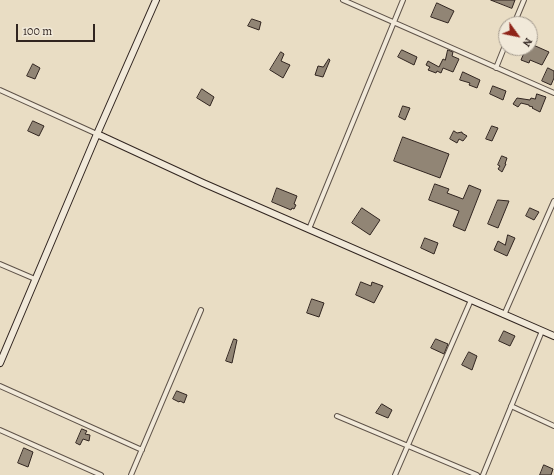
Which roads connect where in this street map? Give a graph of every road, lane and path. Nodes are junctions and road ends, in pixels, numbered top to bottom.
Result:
1 (156, 0) edge
2 (343, 0) edge
3 (403, 0) edge
4 (524, 0) edge
5 (517, 16) edge
6 (394, 23) junction
7 (501, 56) edge
8 (496, 68) junction
9 (0, 90) edge
10 (554, 93) edge
11 (97, 134) junction
12 (554, 201) edge
13 (310, 229) junction
14 (0, 264) edge
15 (35, 279) junction
16 (472, 300) junction
17 (201, 310) dead end
18 (504, 315) junction
19 (542, 331) junction
20 (554, 336) edge
21 (0, 363) edge
22 (0, 386) edge
23 (511, 406) junction
24 (337, 416) dead end
25 (554, 426) edge
26 (0, 430) edge
27 (408, 445) junction
28 (142, 450) junction
29 (101, 475) edge
30 (131, 475) edge
31 (395, 475) edge
32 (477, 475) edge
33 (483, 475) edge

1 - 11 street
2 - 6 street
3 - 6 street
4 - 5 street
6 - 8 street
6 - 13 street
7 - 8 street
8 - 10 street
9 - 11 street
11 - 13 street
11 - 15 street
12 - 18 street
13 - 16 street
14 - 15 street
15 - 21 street
16 - 18 street
16 - 27 street
17 - 28 street
18 - 19 street
19 - 20 street
19 - 23 street
22 - 28 street
23 - 25 street
23 - 33 street
24 - 27 street
26 - 29 street
27 - 31 street
27 - 32 street
28 - 30 street

